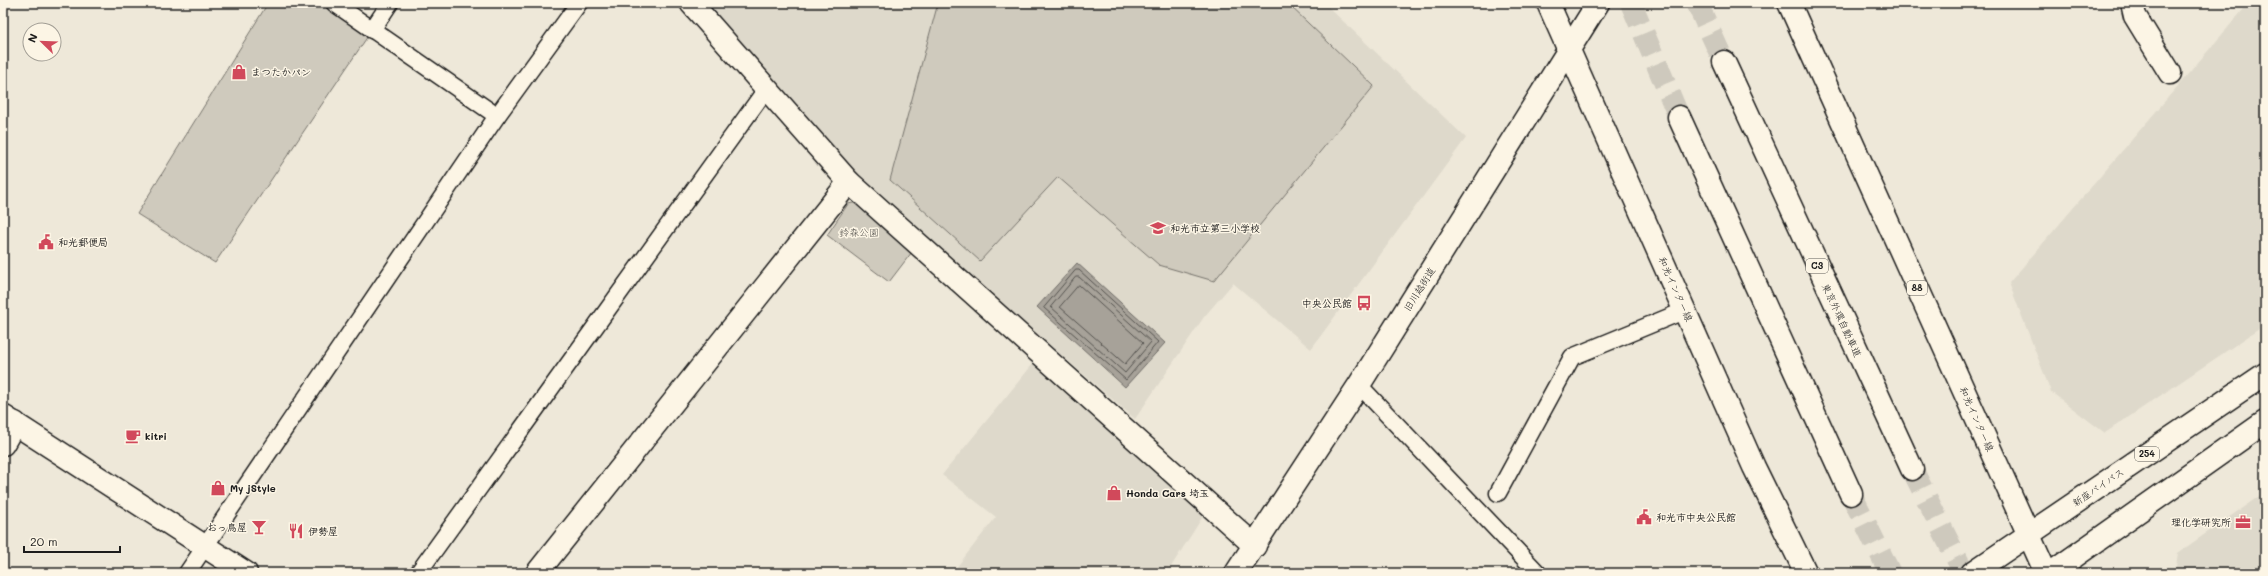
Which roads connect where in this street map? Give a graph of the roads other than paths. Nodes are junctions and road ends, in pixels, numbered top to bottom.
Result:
1 (334, 3) edge
2 (390, 3) edge
3 (579, 3) edge
4 (691, 3) edge
5 (1548, 3) edge
6 (1598, 3) edge
7 (1789, 3) edge
8 (2132, 3) edge
9 (372, 30) junction
10 (1569, 52) junction
11 (1724, 62) tunnel mouth
12 (2170, 73) dead end
13 (767, 88) junction
14 (497, 116) junction
15 (1679, 117) tunnel mouth
16 (849, 182) junction
17 (1686, 310) junction
18 (2265, 374) edge
19 (1359, 385) junction
20 (9, 419) edge
21 (2265, 422) edge
22 (3, 444) edge
23 (1912, 469) tunnel mouth
24 (1498, 492) dead end
25 (1851, 494) tunnel mouth
26 (2029, 534) junction
27 (1255, 546) junction
28 (204, 547) junction
29 (188, 573) edge
30 (246, 573) edge
31 (418, 573) edge
32 (537, 573) edge
33 (1236, 573) edge
34 (1538, 573) edge
35 (1806, 573) edge
36 (1972, 573) edge
37 (2046, 573) edge
38 (2051, 573) edge

1 - 9 lane
2 - 9 lane
3 - 14 lane
4 - 13 main road
5 - 10 main road, 和光インター線
6 - 10 main road, 旧川越街道
7 - 26 main road, 和光インター線 / 88
8 - 12 main road
9 - 14 lane
10 - 17 main road, 和光インター線
10 - 19 main road, 旧川越街道
11 - 23 main road, 東京外環自動車道 / C3
13 - 16 main road
13 - 31 lane
14 - 28 lane
15 - 25 main road
16 - 27 main road
16 - 32 main road
17 - 24 lane
17 - 35 main road, 和光インター線
18 - 26 main road, 新座バイパス / 254
19 - 27 main road, 旧川越街道
19 - 34 lane
20 - 22 main road
20 - 28 main road
21 - 38 main road
26 - 36 main road, 新座バイパス / 254
26 - 37 main road, 和光インター線 / 88
27 - 33 main road, 旧川越街道
28 - 29 lane
28 - 30 main road

